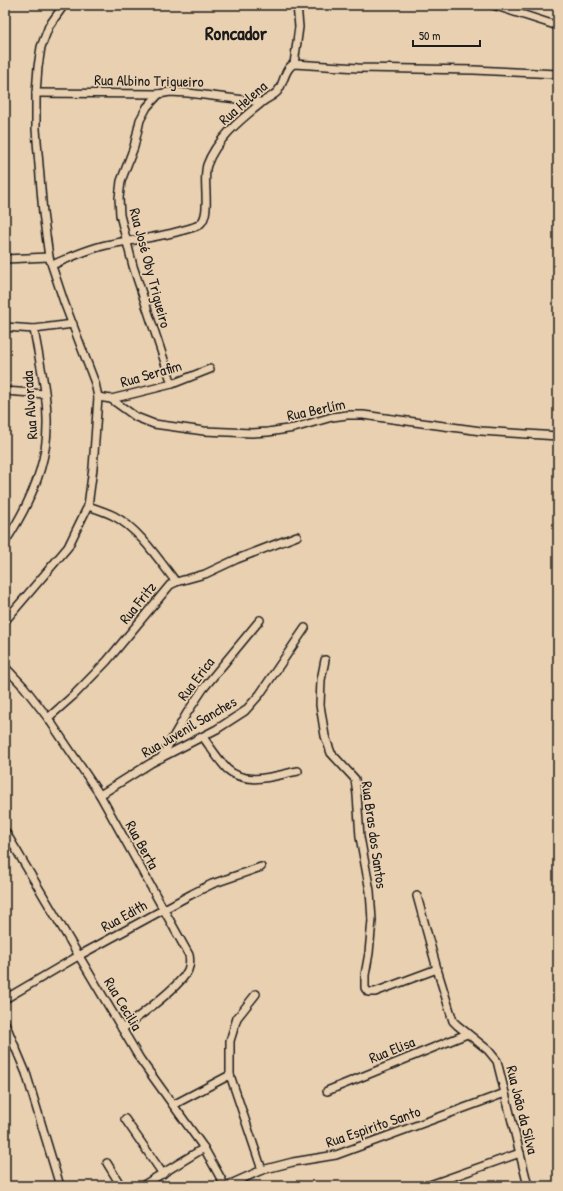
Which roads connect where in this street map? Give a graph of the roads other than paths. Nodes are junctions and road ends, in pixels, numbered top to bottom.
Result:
1 (64, 5) edge
2 (297, 5) edge
3 (493, 5) edge
4 (558, 26) edge
5 (294, 64) junction
6 (558, 74) edge
7 (36, 93) junction
8 (159, 94) junction
9 (261, 102) junction
10 (127, 242) junction
11 (49, 257) junction
12 (5, 259) edge
13 (52, 266) junction
14 (73, 324) junction
15 (5, 327) edge
16 (34, 329) junction
17 (210, 369) dead end
18 (172, 384) junction
19 (5, 392) edge
20 (45, 394) junction
21 (98, 397) junction
22 (110, 399) junction
23 (558, 436) edge
24 (88, 506) junction
25 (297, 536) dead end
26 (5, 542) edge
27 (176, 582) junction
28 (260, 620) dead end
29 (5, 621) edge
30 (305, 628) dead end
31 (326, 660) dead end
32 (5, 668) edge
33 (48, 718) junction
34 (203, 737) junction
35 (161, 758) junction
36 (298, 771) dead end
37 (100, 795) junction
38 (5, 831) edge
39 (261, 867) dead end
40 (417, 896) dead end
41 (163, 909) junction
42 (80, 955) junction
43 (437, 969) junction
44 (256, 994) dead end
45 (5, 999) edge
46 (5, 1023) edge
47 (122, 1029) junction
48 (467, 1034) junction
49 (230, 1075) junction
50 (327, 1091) dead end
51 (505, 1093) junction
52 (173, 1105) junction
53 (125, 1119) dead end
54 (204, 1148) junction
55 (520, 1153) junction
56 (107, 1163) dead end
57 (262, 1170) junction
58 (163, 1174) junction
59 (60, 1186) edge
60 (122, 1186) edge
61 (142, 1186) edge
62 (226, 1186) edge
63 (427, 1186) edge
64 (528, 1186) edge

1 - 7 street
2 - 5 street, Rua Helena
3 - 4 street
5 - 6 street
5 - 9 street, Rua Helena
7 - 8 street, Rua Albino Trigueiro
7 - 11 street
8 - 9 street, Rua Albino Trigueiro
8 - 10 street, Rua José Oby Trigueiro
9 - 10 street, Rua Helena
10 - 13 street
10 - 18 street, Rua José Oby Trigueiro
11 - 12 street
11 - 13 street
13 - 14 street
14 - 16 street
14 - 21 street
15 - 16 street
16 - 20 street, Rua Alvorada
17 - 18 street, Rua Serafim
18 - 22 street, Rua Serafim
19 - 20 street
20 - 26 street, Rua Alvorada
21 - 22 street, Rua Serafim
21 - 24 street
22 - 23 street, Rua Berlím
24 - 27 street
24 - 29 street
25 - 27 street, Rua Fritz
27 - 33 street, Rua Fritz
28 - 35 street, Rua Erica
30 - 34 street, Rua Juvenil Sanches
31 - 43 street, Rua Bras dos Santos
32 - 33 street, Rua Berta
33 - 37 street, Rua Berta
34 - 35 street, Rua Juvenil Sanches
34 - 36 street
35 - 37 street, Rua Juvenil Sanches
37 - 41 street, Rua Berta
38 - 42 street, Rua Cecilia
39 - 41 street, Rua Edith
40 - 43 street, Rua João da Silva
41 - 42 street, Rua Edith
41 - 47 street, Rua Berta
42 - 45 street, Rua Edith
42 - 47 street, Rua Cecilia
43 - 48 street, Rua João da Silva
44 - 49 street
46 - 59 street
47 - 52 street, Rua Cecilia
48 - 50 street, Rua Elisa
48 - 51 street, Rua João da Silva
49 - 52 street
49 - 57 street
51 - 55 street, Rua João da Silva
51 - 57 street, Rua Espirito Santo
52 - 54 street, Rua Cecilia
53 - 58 street
54 - 58 street
54 - 62 street, Rua Cecilia
55 - 63 street
55 - 64 street, Rua João da Silva
56 - 60 street
57 - 62 street, Rua Espirito Santo
58 - 61 street

